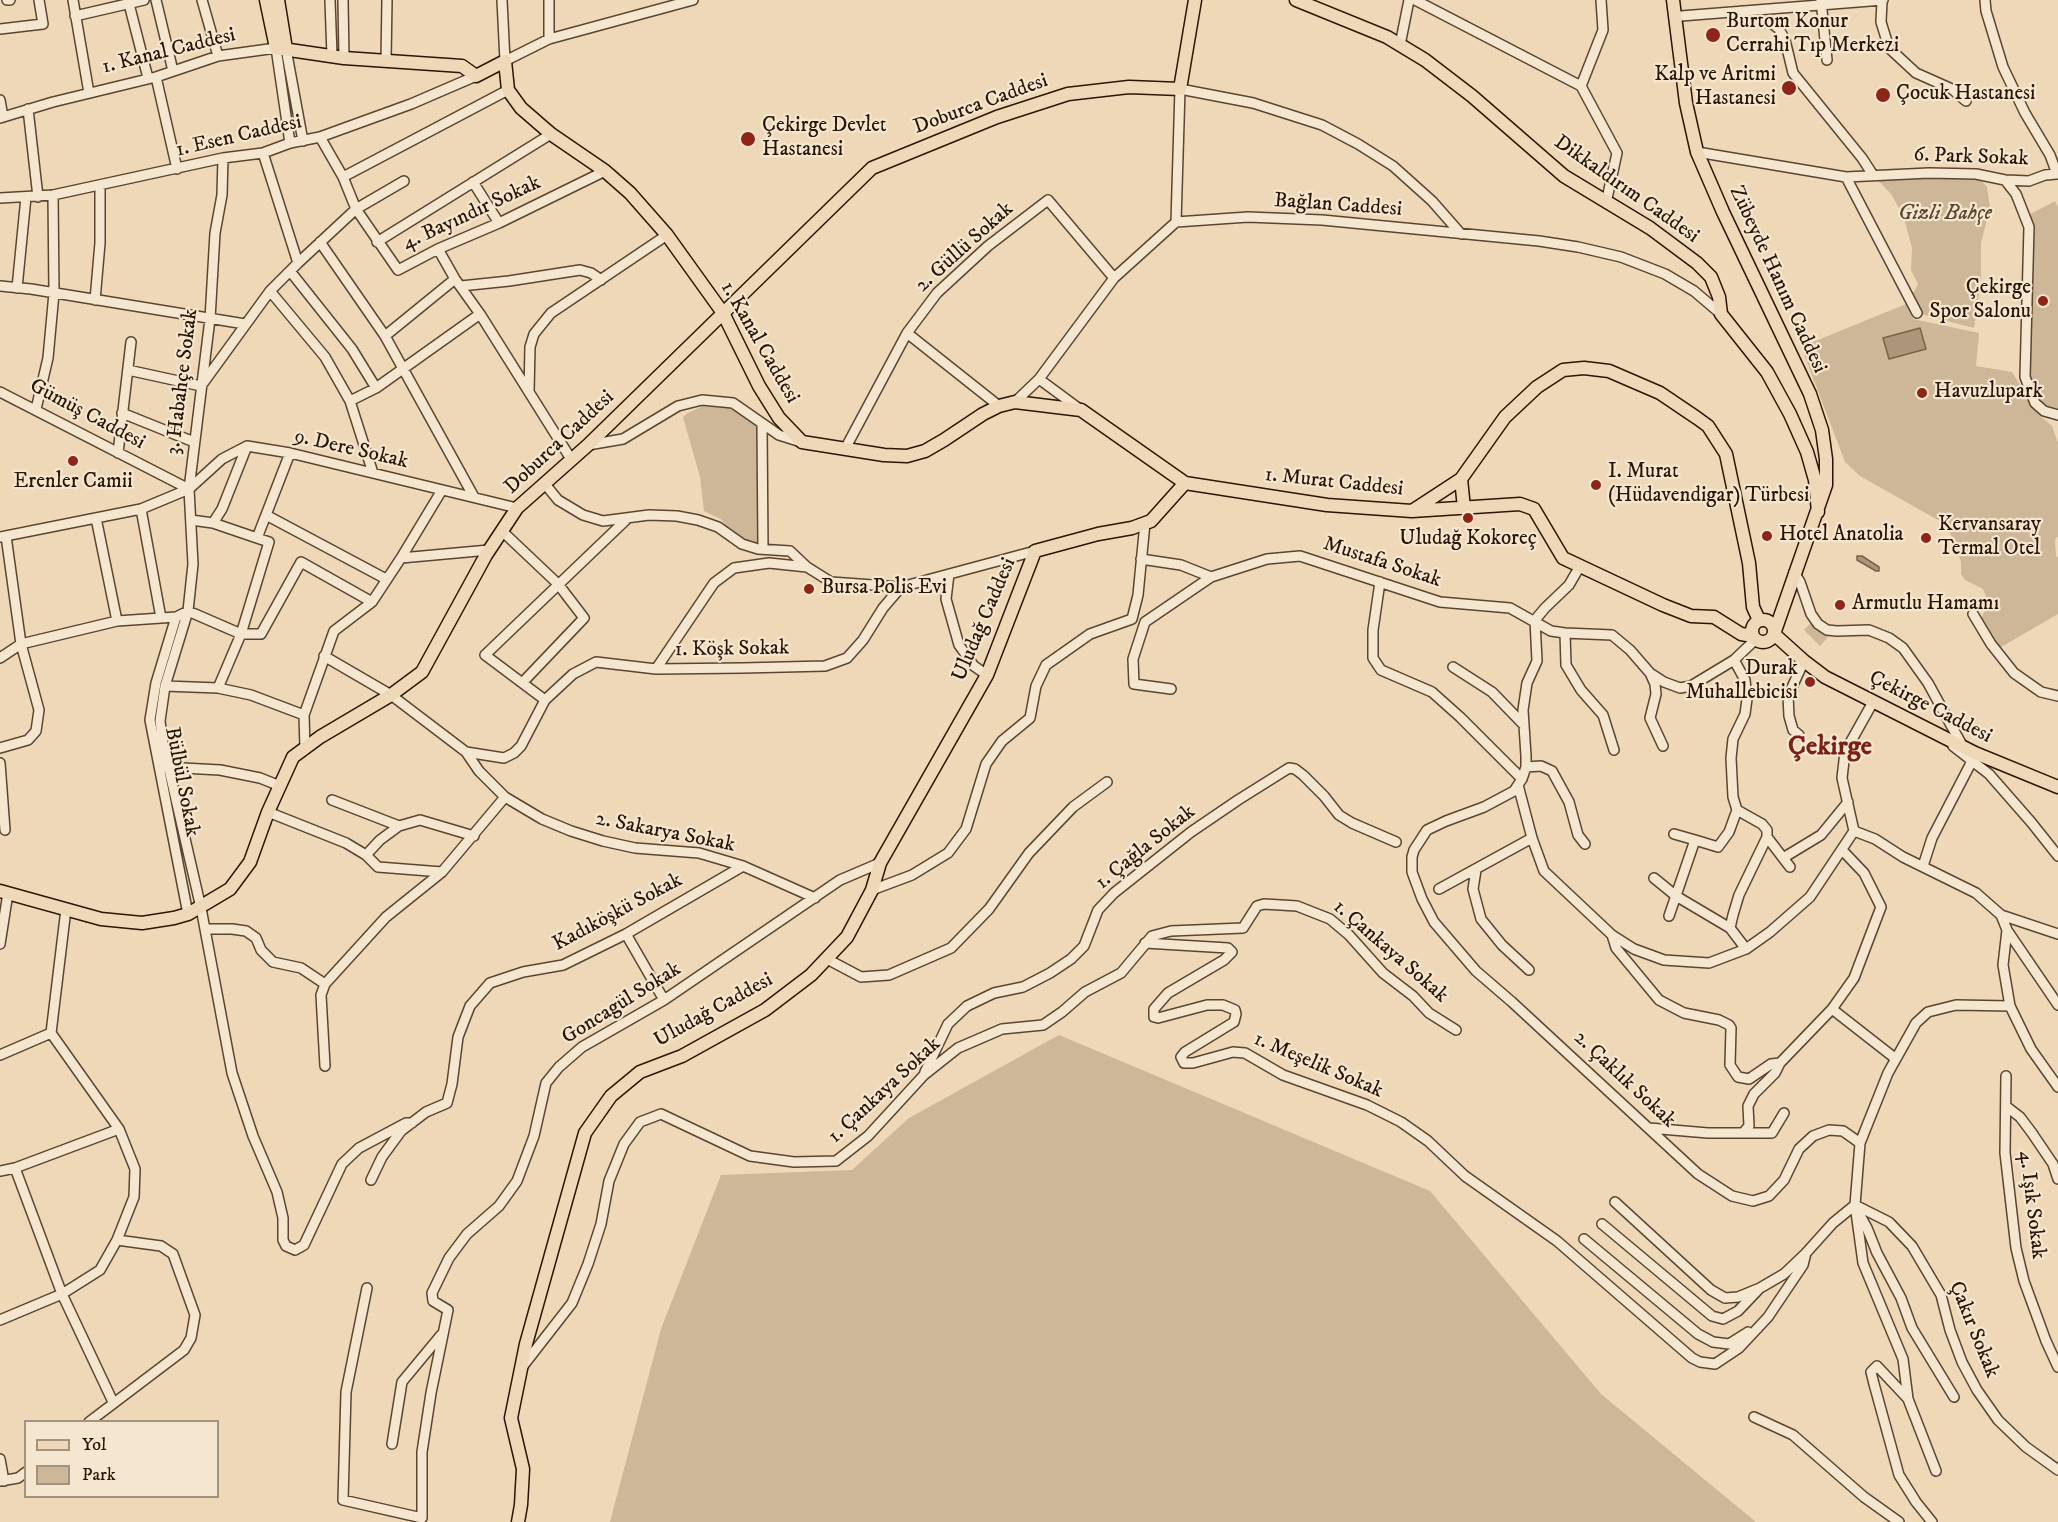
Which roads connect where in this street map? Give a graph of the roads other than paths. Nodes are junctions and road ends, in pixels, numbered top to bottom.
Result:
1 (39, 0) edge
2 (73, 0) edge
3 (144, 0) edge
4 (156, 0) edge
5 (202, 0) edge
6 (266, 0) edge
7 (278, 0) edge
8 (330, 0) edge
9 (344, 0) edge
10 (387, 0) edge
11 (502, 0) edge
12 (693, 0) edge
13 (1195, 0) edge
14 (1296, 0) edge
15 (1409, 0) edge
16 (1415, 0) edge
17 (1601, 0) edge
18 (1673, 0) edge
19 (1681, 0) edge
20 (1882, 0) edge
21 (1985, 0) edge
22 (548, 1) edge
23 (128, 2) edge
24 (1821, 3) edge
25 (1741, 12) junction
26 (75, 16) junction
27 (1681, 16) junction
28 (0, 29) edge
29 (549, 39) junction
30 (1400, 45) junction
31 (281, 48) junction
32 (1681, 54) junction
33 (218, 56) junction
34 (338, 56) junction
35 (386, 60) junction
36 (1827, 60) dead end
37 (505, 61) junction
38 (490, 69) junction
39 (173, 71) junction
40 (476, 76) junction
41 (152, 77) junction
42 (1581, 86) junction
43 (1180, 89) junction
44 (508, 90) junction
45 (88, 93) junction
46 (0, 100) edge
47 (1966, 101) dead end
48 (28, 109) junction
49 (1, 117) edge
50 (550, 134) junction
51 (320, 137) junction
52 (303, 141) junction
53 (290, 143) junction
54 (1697, 152) junction
55 (263, 153) junction
56 (223, 158) junction
57 (177, 169) junction
58 (605, 171) junction
59 (1873, 175) junction
60 (2057, 175) edge
61 (343, 177) junction
62 (1846, 177) junction
63 (2005, 180) junction
64 (404, 181) dead end
65 (473, 182) junction
66 (100, 185) junction
67 (53, 195) junction
68 (26, 197) junction
69 (38, 197) junction
70 (0, 198) edge
71 (1606, 203) junction
72 (356, 209) junction
73 (1176, 222) junction
74 (499, 223) junction
75 (1461, 234) junction
76 (667, 235) junction
77 (320, 242) junction
78 (377, 242) junction
79 (438, 249) junction
80 (298, 263) junction
81 (290, 271) junction
82 (1114, 278) junction
83 (601, 280) junction
84 (458, 283) junction
85 (0, 286) edge
86 (17, 288) junction
87 (270, 291) junction
88 (54, 293) junction
89 (95, 300) junction
90 (723, 313) junction
91 (1917, 313) dead end
92 (480, 314) junction
93 (1721, 314) junction
94 (210, 319) junction
95 (245, 324) junction
96 (907, 333) junction
97 (386, 336) junction
98 (131, 342) dead end
99 (404, 369) junction
100 (128, 370) junction
101 (1039, 378) junction
102 (201, 386) junction
103 (375, 388) junction
104 (0, 392) edge
105 (529, 393) junction
106 (350, 401) junction
107 (1015, 402) junction
108 (999, 406) junction
109 (36, 409) junction
110 (1081, 410) junction
111 (122, 413) junction
112 (2058, 415) edge
113 (762, 424) junction
114 (194, 442) junction
115 (802, 442) junction
116 (588, 445) junction
117 (247, 446) junction
118 (845, 449) junction
119 (118, 453) junction
120 (290, 453) junction
121 (571, 459) junction
122 (373, 473) junction
123 (1461, 479) junction
124 (1185, 483) junction
125 (545, 484) junction
126 (189, 489) junction
127 (442, 490) junction
128 (474, 497) junction
129 (517, 508) junction
130 (1464, 508) junction
131 (141, 509) junction
132 (1412, 511) junction
133 (1818, 512) junction
134 (266, 515) junction
135 (96, 518) junction
136 (628, 518) junction
137 (191, 520) junction
138 (213, 523) junction
139 (1145, 523) junction
140 (502, 531) junction
141 (3, 537) edge
142 (257, 538) junction
143 (763, 549) junction
144 (489, 550) junction
145 (1035, 551) junction
146 (401, 558) junction
147 (1141, 558) junction
148 (1580, 566) junction
149 (807, 567) junction
150 (1794, 572) junction
151 (949, 574) junction
152 (1211, 577) junction
153 (386, 579) junction
154 (1380, 582) junction
155 (558, 584) junction
156 (901, 587) junction
157 (372, 602) junction
158 (188, 611) junction
159 (1973, 614) dead end
160 (176, 617) junction
161 (161, 618) junction
162 (1132, 619) junction
163 (1535, 620) junction
164 (1762, 620) junction
165 (117, 621) junction
166 (1145, 622) junction
167 (1565, 633) junction
168 (241, 634) junction
169 (1764, 636) junction
170 (21, 644) junction
171 (324, 656) junction
172 (0, 658) edge
173 (1734, 660) junction
174 (1804, 661) junction
175 (1453, 667) dead end
176 (656, 669) junction
177 (1650, 673) junction
178 (987, 675) junction
179 (523, 682) junction
180 (165, 686) junction
181 (218, 688) junction
182 (1171, 689) dead end
183 (391, 695) junction
184 (2058, 696) edge
185 (545, 700) junction
186 (1873, 702) junction
187 (304, 715) junction
188 (1524, 725) junction
189 (1799, 735) dead end
190 (1941, 737) junction
191 (1663, 746) dead end
192 (0, 748) edge
193 (305, 748) junction
194 (1964, 748) junction
195 (1614, 750) dead end
196 (466, 752) junction
197 (1972, 761) junction
198 (0, 763) edge
199 (164, 767) junction
200 (1526, 767) junction
201 (1107, 782) dead end
202 (1520, 782) junction
203 (280, 786) junction
204 (2058, 787) edge
205 (505, 797) junction
206 (332, 800) dead end
207 (1848, 802) junction
208 (1737, 810) junction
209 (268, 812) junction
210 (399, 826) junction
211 (5, 830) dead end
212 (1854, 831) junction
213 (1674, 834) dead end
214 (474, 836) junction
215 (1767, 837) junction
216 (1532, 838) junction
217 (1695, 840) junction
218 (1396, 842) dead end
219 (1585, 844) dead end
220 (1842, 850) junction
221 (366, 855) junction
222 (2058, 856) edge
223 (1783, 858) junction
224 (880, 863) junction
225 (743, 866) junction
226 (1923, 866) junction
227 (1790, 867) dead end
228 (1476, 870) junction
229 (442, 872) junction
230 (1654, 878) dead end
231 (872, 890) junction
232 (1439, 890) dead end
233 (4, 892) edge
234 (1676, 896) junction
235 (814, 898) junction
236 (201, 908) junction
237 (66, 909) junction
238 (188, 914) junction
239 (2001, 915) junction
240 (1670, 916) dead end
241 (1730, 928) junction
242 (205, 929) junction
243 (2007, 930) junction
244 (626, 934) junction
245 (2058, 934) edge
246 (1612, 935) junction
247 (1145, 943) junction
248 (0, 944) edge
249 (1746, 949) junction
250 (827, 959) junction
251 (1529, 970) dead end
252 (325, 984) junction
253 (664, 1000) junction
254 (2058, 1005) edge
255 (2010, 1006) junction
256 (1832, 1009) junction
257 (1456, 1030) dead end
258 (51, 1033) junction
259 (0, 1055) edge
260 (1896, 1059) junction
261 (1780, 1063) junction
262 (325, 1066) dead end
263 (924, 1075) junction
264 (2006, 1076) dead end
265 (2058, 1087) edge
266 (2007, 1107) junction
267 (1784, 1113) dead end
268 (412, 1123) junction
269 (1649, 1128) junction
270 (119, 1129) junction
271 (1743, 1133) junction
272 (1860, 1143) junction
273 (15, 1168) junction
274 (0, 1171) edge
275 (2058, 1179) edge
276 (371, 1180) dead end
277 (1615, 1202) dead end
278 (1855, 1205) junction
279 (1602, 1224) dead end
280 (1584, 1239) dead end
281 (117, 1240) junction
282 (1806, 1254) junction
283 (367, 1287) dead end
284 (1760, 1288) junction
285 (62, 1294) junction
286 (1768, 1317) junction
287 (0, 1320) edge
288 (442, 1333) junction
289 (2058, 1367) edge
290 (521, 1370) junction
291 (1954, 1397) dead end
292 (1908, 1399) junction
293 (113, 1402) junction
294 (1754, 1417) dead end
295 (91, 1420) edge
296 (392, 1444) dead end
297 (0, 1460) edge
298 (2058, 1470) edge
299 (1936, 1472) dead end
300 (24, 1474) edge
301 (2, 1481) edge
302 (518, 1522) edge
303 (1899, 1522) edge
304 (1932, 1522) edge

1 - 28 street
2 - 26 street
3 - 23 street
4 - 39 street
5 - 33 street
6 - 31 main road
7 - 31 main road
8 - 34 street
9 - 34 street
10 - 35 street
11 - 37 street
12 - 29 street
13 - 43 main road
14 - 30 main road, Dikkaldırım Caddesi
15 - 30 street
16 - 42 street
17 - 42 street
18 - 32 main road, Zübeyde Hanım Caddesi
19 - 27 main road
20 - 24 street
20 - 47 street
21 - 60 street, 6. Park Sokak
22 - 29 street
23 - 26 street
23 - 41 street
24 - 25 street
24 - 36 street
25 - 27 street
25 - 59 street
26 - 45 street
27 - 32 main road
29 - 37 street
30 - 71 main road, Dikkaldırım Caddesi
31 - 33 street, 1. Kanal Caddesi
31 - 34 main road, 1. Kanal Caddesi
31 - 52 street
31 - 53 street
32 - 54 main road, Zübeyde Hanım Caddesi
33 - 39 street, 1. Kanal Caddesi
34 - 35 main road, 1. Kanal Caddesi
35 - 40 main road, 1. Kanal Caddesi
37 - 38 main road
37 - 44 main road
38 - 40 main road
38 - 44 main road, 1. Kanal Caddesi
39 - 41 street, 1. Kanal Caddesi
40 - 51 street, 1. Esen Caddesi
41 - 45 street, 1. Kanal Caddesi
41 - 57 street
42 - 71 street
43 - 73 street
43 - 75 street
43 - 90 main road, Doburca Caddesi
44 - 50 main road, 1. Kanal Caddesi
44 - 61 street
45 - 48 street, 1. Kanal Caddesi
46 - 49 street
48 - 49 street, 1. Kanal Caddesi
48 - 69 street
50 - 58 main road, 1. Kanal Caddesi
50 - 65 street
51 - 52 street, 1. Esen Caddesi
51 - 61 street, 4. Bayındır Sokak
52 - 53 street, 1. Esen Caddesi
53 - 55 street, 1. Esen Caddesi
54 - 62 street, 6. Park Sokak
54 - 133 main road, Zübeyde Hanım Caddesi
55 - 56 street, 1. Esen Caddesi
55 - 80 street
56 - 57 street, 1. Esen Caddesi
56 - 94 street, 3. Habahçe Sokak
57 - 66 street, 1. Esen Caddesi
58 - 74 street, 4. Bayındır Sokak
58 - 76 main road, 1. Kanal Caddesi
59 - 62 street, 6. Park Sokak
59 - 63 street, 6. Park Sokak
60 - 63 street, 6. Park Sokak
61 - 72 street, 4. Bayındır Sokak
62 - 91 street
63 - 112 street
64 - 72 street
65 - 74 street
65 - 78 street
66 - 67 street, 1. Esen Caddesi
66 - 89 street
67 - 69 street, 1. Esen Caddesi
67 - 88 street
68 - 69 street, 1. Esen Caddesi
68 - 70 street, 1. Esen Caddesi
68 - 86 street
71 - 93 main road, Dikkaldırım Caddesi
72 - 77 street
72 - 78 street, 4. Bayındır Sokak
73 - 75 street, Bağlan Caddesi
73 - 82 street
74 - 79 street, 4. Bayındır Sokak
75 - 93 street, Bağlan Caddesi
76 - 83 street
76 - 90 main road, 1. Kanal Caddesi
77 - 80 street
77 - 97 street
78 - 79 street, 4. Bayındır Sokak
79 - 84 street
80 - 81 street
81 - 87 street
81 - 103 street
82 - 96 street, 2. Güllü Sokak
82 - 101 street
83 - 84 street
83 - 105 street
84 - 92 street
84 - 97 street
85 - 86 street
86 - 88 street
87 - 95 street
87 - 106 street
88 - 89 street
88 - 109 street
89 - 94 street
90 - 115 main road, 1. Kanal Caddesi
90 - 116 main road, Doburca Caddesi
92 - 99 street
92 - 105 street
93 - 133 main road, Dikkaldırım Caddesi
94 - 95 street
94 - 102 street, 3. Habahçe Sokak
95 - 102 street
96 - 108 street
96 - 118 street, 2. Güllü Sokak
97 - 99 street
98 - 100 street
99 - 103 street
99 - 128 street
100 - 102 street
100 - 111 street
101 - 107 street
101 - 110 street
102 - 114 street, 3. Habahçe Sokak
103 - 106 street
104 - 109 street, Gümüş Caddesi
105 - 121 street
106 - 122 street
107 - 108 main road
107 - 110 main road
108 - 118 main road
109 - 119 street, Gümüş Caddesi
110 - 124 main road
111 - 114 street
111 - 119 street
113 - 115 street
113 - 116 street
113 - 143 street
114 - 126 street, 3. Habahçe Sokak
115 - 118 main road
116 - 121 main road, Doburca Caddesi
117 - 120 street, 9. Dere Sokak
117 - 126 street
117 - 138 street
119 - 126 street, Gümüş Caddesi
120 - 122 street, 9. Dere Sokak
120 - 134 street
121 - 125 main road, Doburca Caddesi
122 - 127 street, 9. Dere Sokak
123 - 130 main road
123 - 132 main road, 1. Murat Caddesi
123 - 164 main road, 1. Murat Caddesi
124 - 132 main road, 1. Murat Caddesi
124 - 139 main road, Uludağ Caddesi
125 - 129 main road, Doburca Caddesi
125 - 136 street
126 - 131 street
126 - 137 street, 3. Habahçe Sokak
127 - 128 street, 9. Dere Sokak
127 - 146 street
128 - 129 street, 9. Dere Sokak
129 - 140 main road, Doburca Caddesi
130 - 132 main road
130 - 148 main road
131 - 135 street
131 - 161 street
133 - 150 main road, Zübeyde Hanım Caddesi
134 - 142 street
134 - 153 street
135 - 141 street
135 - 165 street
136 - 143 street
136 - 155 street
137 - 138 street
137 - 158 street, 3. Habahçe Sokak
138 - 142 street
139 - 145 main road, Uludağ Caddesi
139 - 147 street
140 - 144 main road, Doburca Caddesi
140 - 155 street
141 - 170 street
142 - 168 street
143 - 149 street
144 - 146 street
144 - 183 main road, Doburca Caddesi
145 - 151 street
145 - 178 main road, Uludağ Caddesi
146 - 153 street
147 - 152 street
147 - 162 street
148 - 163 street
148 - 169 main road
149 - 156 street
149 - 176 street, 1. Köşk Sokak
150 - 164 main road
150 - 169 main road
150 - 194 street
151 - 156 street
151 - 178 street
152 - 154 street, Mustafa Sokak
152 - 166 street, Mustafa Sokak
153 - 157 street
154 - 163 street, Mustafa Sokak
154 - 202 street
155 - 179 street
155 - 179 street
156 - 176 street, 1. Köşk Sokak
157 - 168 street
157 - 171 street
158 - 160 street
158 - 168 street
158 - 180 street, Bülbül Sokak
159 - 184 street
160 - 161 street
160 - 199 street, Bülbül Sokak
161 - 165 street
162 - 166 street
162 - 231 street
163 - 167 street, Mustafa Sokak
163 - 188 street
164 - 169 main road
164 - 169 main road
165 - 170 street
166 - 182 street
167 - 177 street, Mustafa Sokak
167 - 195 street
168 - 181 street
169 - 173 street, Mustafa Sokak
169 - 174 main road, Çekirge Caddesi
170 - 172 street
170 - 192 street
171 - 183 street
171 - 187 street
173 - 177 street, Mustafa Sokak
173 - 208 street
174 - 186 main road, Çekirge Caddesi
174 - 189 street
175 - 188 street
176 - 185 street
177 - 191 street
178 - 224 main road, Uludağ Caddesi
179 - 185 street
180 - 181 street
180 - 199 street, Bülbül Sokak
181 - 187 street
183 - 193 main road, Doburca Caddesi
183 - 196 street
185 - 196 street
186 - 190 main road, Çekirge Caddesi
186 - 207 street
187 - 193 street
188 - 200 street
190 - 194 main road, Çekirge Caddesi
190 - 197 street
193 - 203 main road, Doburca Caddesi
194 - 204 main road, Çekirge Caddesi
196 - 205 street, 2. Sakarya Sokak
197 - 222 street
197 - 226 street
198 - 211 street
199 - 203 street
199 - 236 street, Bülbül Sokak
199 - 238 street, Bülbül Sokak
200 - 202 street
200 - 219 street
201 - 250 street
202 - 216 street
202 - 269 street, 2. Çaklık Sokak
203 - 209 main road, Doburca Caddesi
205 - 214 street
205 - 225 street, 2. Sakarya Sokak
206 - 210 street
207 - 212 street
207 - 223 street
208 - 215 street
208 - 217 street
209 - 221 street
209 - 236 main road, Doburca Caddesi
210 - 214 street
210 - 221 street
212 - 220 street
212 - 226 street
213 - 217 street
214 - 229 street
215 - 223 street
215 - 241 street
216 - 228 street
216 - 246 street
217 - 234 street
218 - 263 street, 1. Çağla Sokak
220 - 249 street
220 - 256 street
221 - 229 street
223 - 227 street
224 - 231 main road, Uludağ Caddesi
224 - 235 street, Goncagül Sokak
225 - 235 street
225 - 244 street, Kadıköşkü Sokak
226 - 239 street
228 - 232 street
228 - 251 street
229 - 252 street
230 - 234 street
231 - 250 main road, Uludağ Caddesi
233 - 237 main road, Doburca Caddesi
233 - 248 street
234 - 240 street
234 - 241 street
235 - 253 street, Goncagül Sokak
236 - 238 main road, Doburca Caddesi
236 - 242 street, Bülbül Sokak
237 - 238 main road, Doburca Caddesi
237 - 258 street
239 - 243 street
239 - 245 street
241 - 249 street
242 - 252 street
242 - 268 street, Bülbül Sokak
243 - 254 street
243 - 255 street
244 - 253 street
244 - 268 street, Kadıköşkü Sokak
246 - 249 street
246 - 261 street
247 - 257 street, 1. Çankaya Sokak
247 - 263 street, 1. Çankaya Sokak
247 - 286 street, 1. Meşelik Sokak
250 - 290 main road, Uludağ Caddesi
252 - 262 street
253 - 288 street, Goncagül Sokak
255 - 260 street
255 - 265 street
256 - 260 street
256 - 261 street
258 - 259 street
258 - 270 street
260 - 272 street
261 - 271 street
263 - 290 street, 1. Çankaya Sokak
264 - 266 street, 4. Işık Sokak
266 - 275 street
266 - 289 street, 4. Işık Sokak
267 - 271 street
268 - 276 street, Kadıköşkü Sokak
269 - 271 street
269 - 272 street, 2. Çaklık Sokak
270 - 273 street
270 - 281 street
272 - 278 street
273 - 274 street
273 - 285 street
277 - 284 street
278 - 282 street
278 - 291 street
278 - 292 street
278 - 298 street, Çakır Sokak
279 - 284 street
280 - 286 street
281 - 285 street
281 - 293 street
282 - 284 street
282 - 286 street
283 - 288 street, Goncagül Sokak
285 - 287 street
285 - 293 street
288 - 296 street
290 - 302 main road, Uludağ Caddesi
292 - 299 street
292 - 304 street
293 - 295 street
294 - 303 street
297 - 301 street
300 - 301 street

